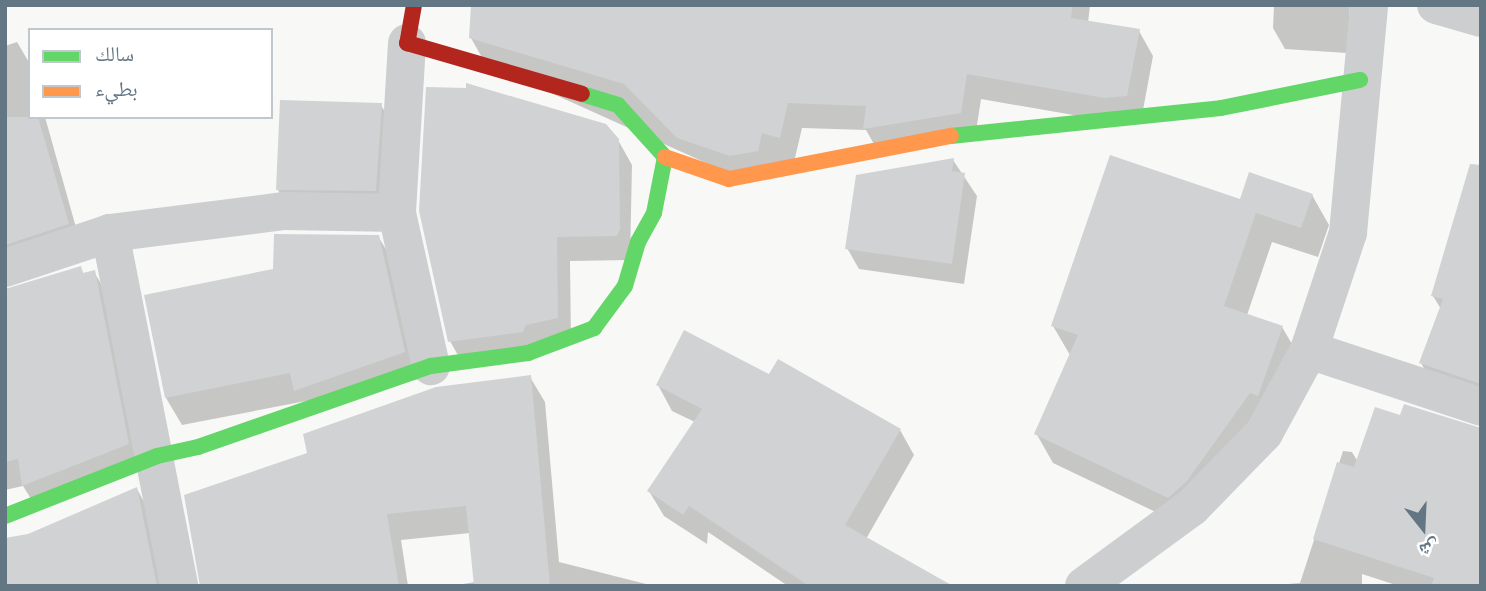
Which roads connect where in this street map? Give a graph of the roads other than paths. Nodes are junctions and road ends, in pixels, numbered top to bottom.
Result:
1 (414, 5) edge
2 (1369, 5) edge
3 (1436, 5) edge
4 (1481, 18) edge
5 (407, 43) junction
6 (1360, 80) junction
7 (665, 157) junction
8 (397, 213) junction
9 (110, 233) junction
10 (5, 268) edge
11 (1309, 350) junction
12 (431, 366) junction
13 (1481, 407) edge
14 (157, 456) junction
15 (5, 516) edge
16 (179, 586) edge
17 (1084, 586) edge

1 - 5 street
2 - 6 street
3 - 4 street
5 - 7 street
5 - 8 street
6 - 7 street
6 - 11 street
7 - 12 street
8 - 9 street
8 - 12 street
9 - 10 street
9 - 14 street
11 - 13 street
11 - 17 street
12 - 14 street
14 - 15 street
14 - 16 street

